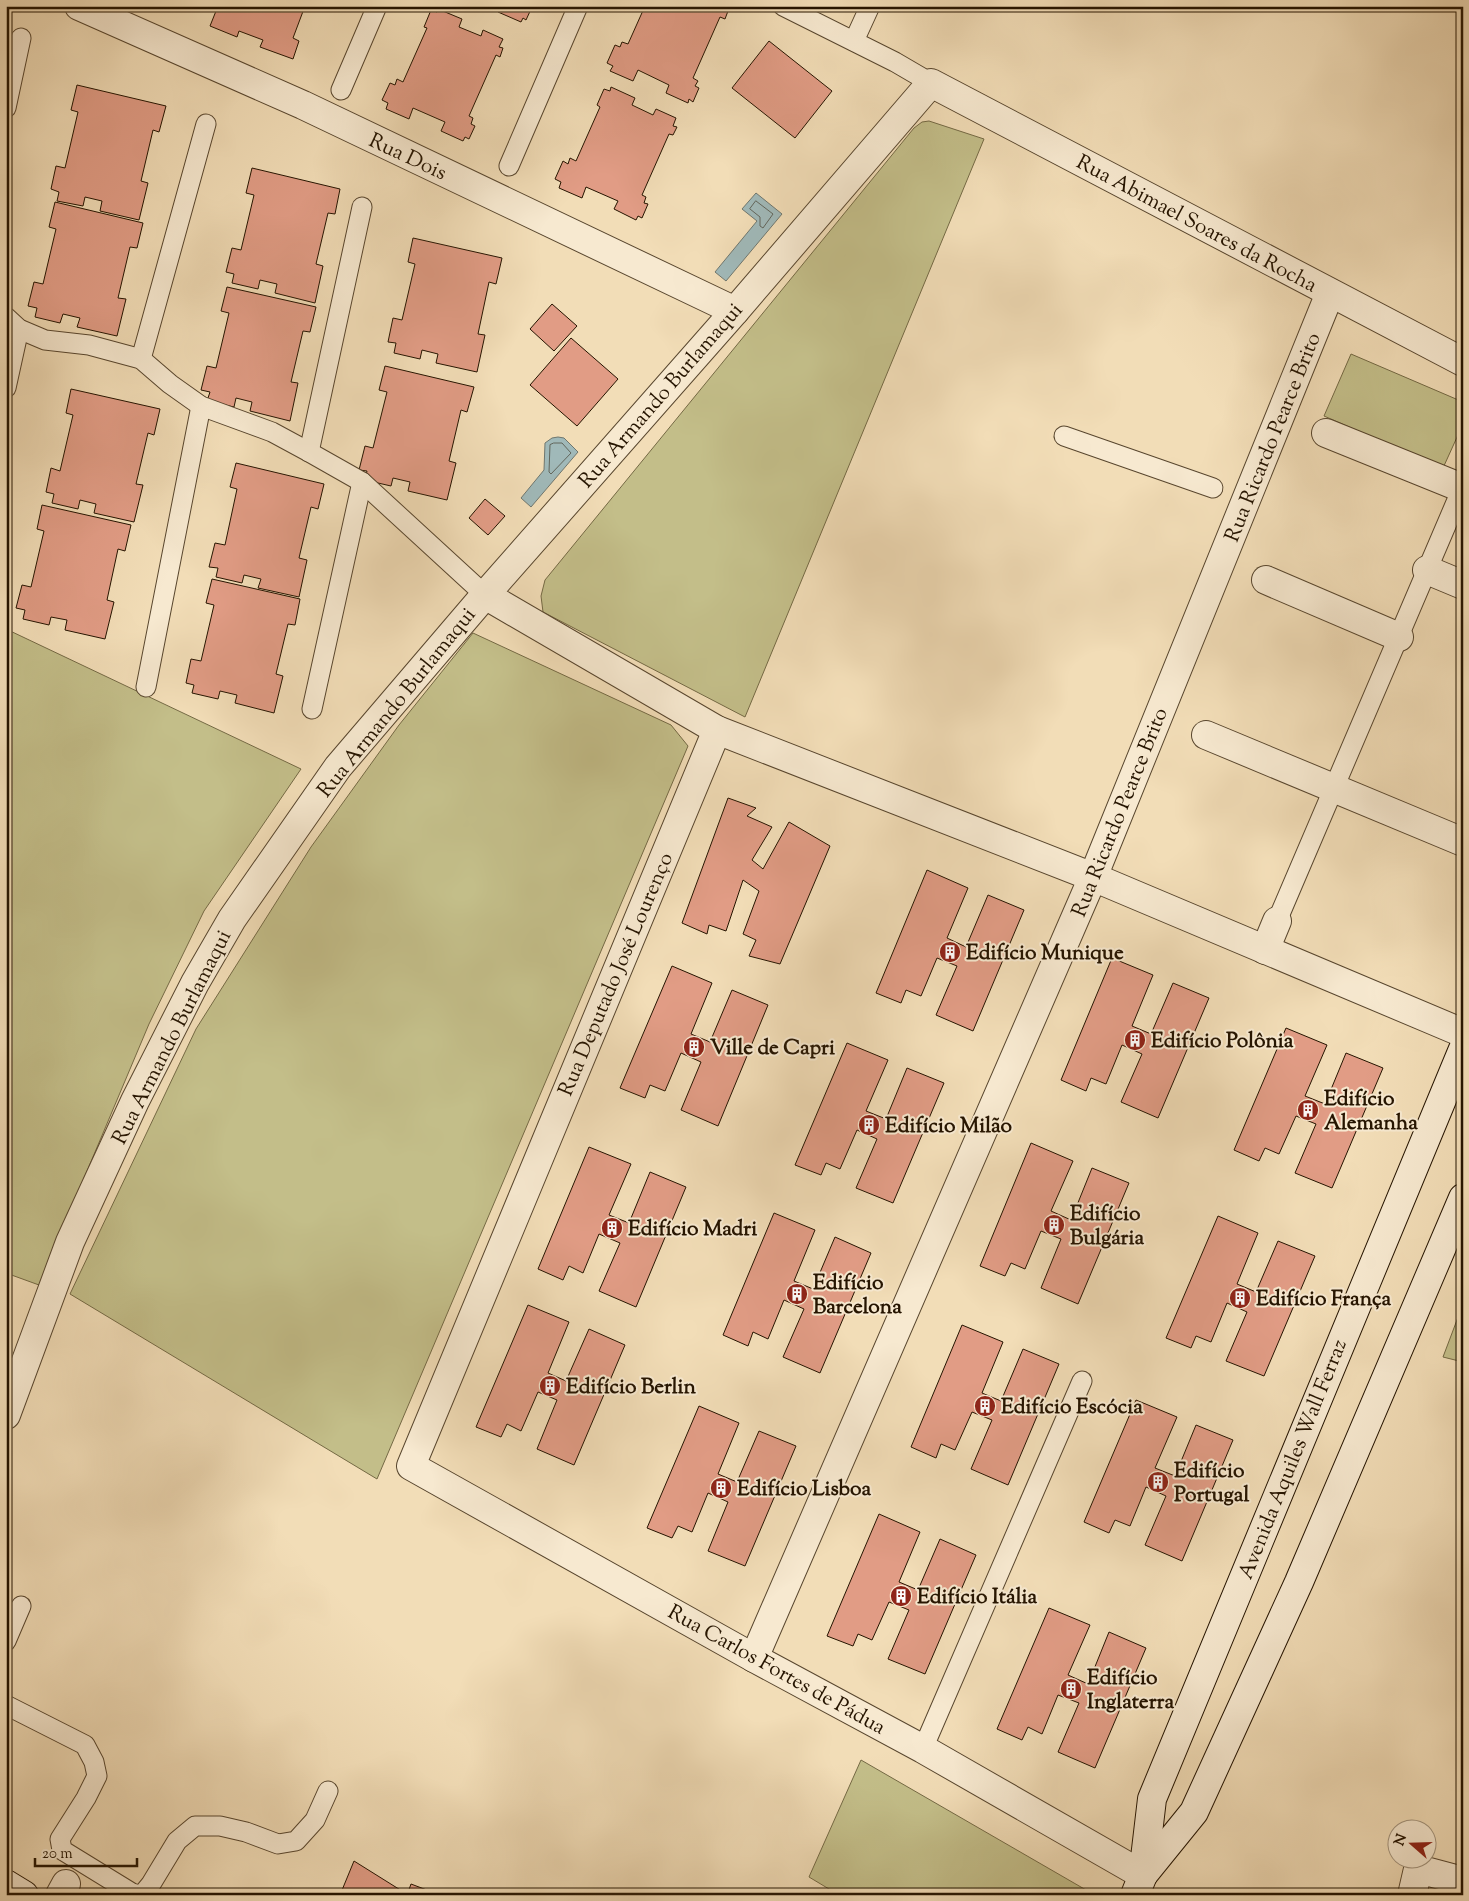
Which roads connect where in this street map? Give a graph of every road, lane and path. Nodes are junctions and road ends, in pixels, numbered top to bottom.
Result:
1 (79, 6) edge
2 (376, 6) edge
3 (578, 6) edge
4 (783, 6) edge
5 (870, 6) edge
6 (22, 38) dead end
7 (854, 41) junction
8 (931, 83) junction
9 (341, 90) dead end
10 (6, 108) edge
11 (206, 124) dead end
12 (509, 166) dead end
13 (362, 207) dead end
14 (1330, 293) junction
15 (735, 311) junction
16 (13, 323) edge
17 (141, 359) junction
18 (1463, 362) edge
19 (6, 388) edge
20 (201, 406) junction
21 (1326, 433) dead end
22 (1064, 436) dead end
23 (309, 452) junction
24 (362, 482) junction
25 (1462, 487) edge
26 (1213, 488) dead end
27 (1427, 570) junction
28 (1266, 580) dead end
29 (1463, 585) edge
30 (485, 595) junction
31 (1399, 637) junction
32 (146, 687) dead end
33 (312, 709) dead end
34 (717, 730) junction
35 (1206, 735) dead end
36 (1334, 788) junction
37 (1463, 842) edge
38 (1093, 877) junction
39 (1277, 921) joint
40 (1265, 950) junction
41 (1463, 1033) edge
42 (1463, 1049) edge
43 (1463, 1198) edge
44 (1082, 1381) dead end
45 (6, 1415) edge
46 (410, 1466) joint
47 (21, 1606) dead end
48 (6, 1641) edge
49 (754, 1658) junction
50 (6, 1705) edge
51 (926, 1743) junction
52 (328, 1791) dead end
53 (68, 1880) edge
54 (1463, 1881) edge
55 (1415, 1882) edge
56 (6, 1884) edge
57 (1139, 1885) edge
58 (24, 1895) edge
59 (140, 1895) edge

1 - 15 street, Rua Dois
2 - 9 lane
3 - 12 lane
4 - 7 lane
5 - 7 lane
6 - 10 lane
7 - 8 lane
8 - 14 street, Rua Abimael Soares da Rocha
8 - 15 street, Rua Armando Burlamaqui
11 - 17 lane
13 - 23 lane
14 - 18 street, Rua Abimael Soares da Rocha
14 - 38 street, Rua Ricardo Pearce Brito
15 - 30 street, Rua Armando Burlamaqui
16 - 17 lane
16 - 19 lane
17 - 20 lane
20 - 23 lane
20 - 32 lane
21 - 25 street
22 - 26 lane
23 - 24 lane
24 - 30 lane
24 - 33 lane
25 - 27 lane
27 - 29 street
27 - 31 lane
28 - 31 street
30 - 34 street
30 - 45 street, Rua Armando Burlamaqui
31 - 36 lane
34 - 38 street
34 - 46 street, Rua Deputado José Lourenço
35 - 36 street
36 - 37 street
36 - 39 lane
38 - 40 street
38 - 49 street, Rua Ricardo Pearce Brito
39 - 40 street
40 - 41 street
42 - 57 street, Avenida Aquiles Wall Ferraz
43 - 57 street
44 - 51 lane
46 - 49 street, Rua Carlos Fortes de Pádua
47 - 48 lane
49 - 51 street, Rua Carlos Fortes de Pádua
50 - 53 lane
51 - 57 street, Rua Carlos Fortes de Pádua
52 - 59 lane
53 - 59 lane
54 - 55 street
56 - 58 street

